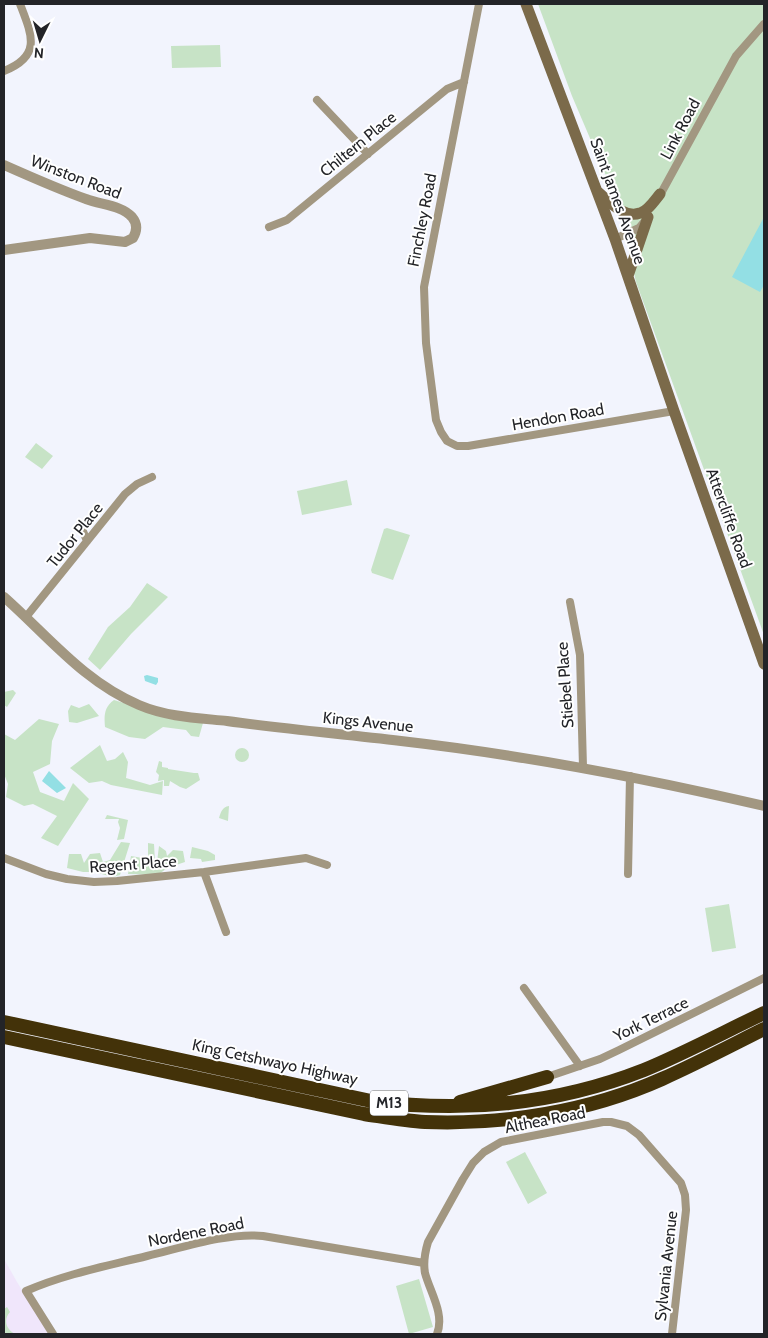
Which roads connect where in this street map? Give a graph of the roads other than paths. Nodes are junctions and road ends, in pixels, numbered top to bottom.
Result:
1 (20, 4) edge
2 (479, 4) edge
3 (526, 4) edge
4 (764, 24) edge
5 (4, 71) edge
6 (464, 82) junction
7 (318, 100) dead end
8 (368, 154) junction
9 (4, 166) edge
10 (597, 191) junction
11 (660, 194) junction
12 (648, 217) junction
13 (269, 227) dead end
14 (615, 239) junction
15 (4, 250) edge
16 (628, 276) junction
17 (674, 411) junction
18 (447, 441) joint
19 (152, 477) dead end
20 (80, 524) dead end
21 (87, 541) junction
22 (4, 597) edge
23 (570, 602) dead end
24 (26, 617) junction
25 (764, 664) edge
26 (583, 767) junction
27 (630, 776) junction
28 (764, 806) edge
29 (4, 858) edge
30 (327, 865) dead end
31 (204, 872) junction
32 (628, 874) dead end
33 (226, 932) dead end
34 (764, 978) edge
35 (524, 988) dead end
36 (764, 1013) edge
37 (4, 1022) edge
38 (764, 1029) edge
39 (4, 1037) edge
40 (580, 1066) junction
41 (547, 1077) joint
42 (442, 1107) junction
43 (686, 1201) joint
44 (424, 1263) junction
45 (53, 1334) edge
46 (437, 1334) edge
47 (672, 1334) edge

1 - 5 street
2 - 6 street, Finchley Road
3 - 10 main road, Saint James Avenue
4 - 11 street, Link Road
6 - 8 street, Chiltern Place
6 - 18 street, Finchley Road
7 - 8 street
8 - 13 street, Chiltern Place
9 - 15 street, Winston Road
10 - 11 main road
10 - 14 main road, Saint James Avenue
11 - 12 street, Link Road
12 - 14 street, Link Road
12 - 16 main road
14 - 16 main road, Saint James Avenue
16 - 17 main road, Saint James Avenue
17 - 18 street, Hendon Road
17 - 25 main road, Attercliffe Road
19 - 21 street, Tudor Place
20 - 21 street
21 - 24 street, Tudor Place
22 - 24 street, Kings Avenue
23 - 26 street, Stiebel Place
24 - 26 street, Kings Avenue
26 - 27 street, Kings Avenue
27 - 28 street, Kings Avenue
27 - 32 street
29 - 31 street, Regent Place
30 - 31 street, Regent Place
31 - 33 street
34 - 40 street, York Terrace
35 - 40 street
36 - 42 highway, King Cetshwayo Highway / M13
37 - 42 highway, King Cetshwayo Highway / M13
38 - 39 highway, King Cetshwayo Highway / M13
40 - 41 street, York Terrace
41 - 42 highway
43 - 44 street, Althea Road
43 - 47 street, Sylvania Avenue
44 - 45 street, Nordene Road
44 - 46 street, Althea Road

